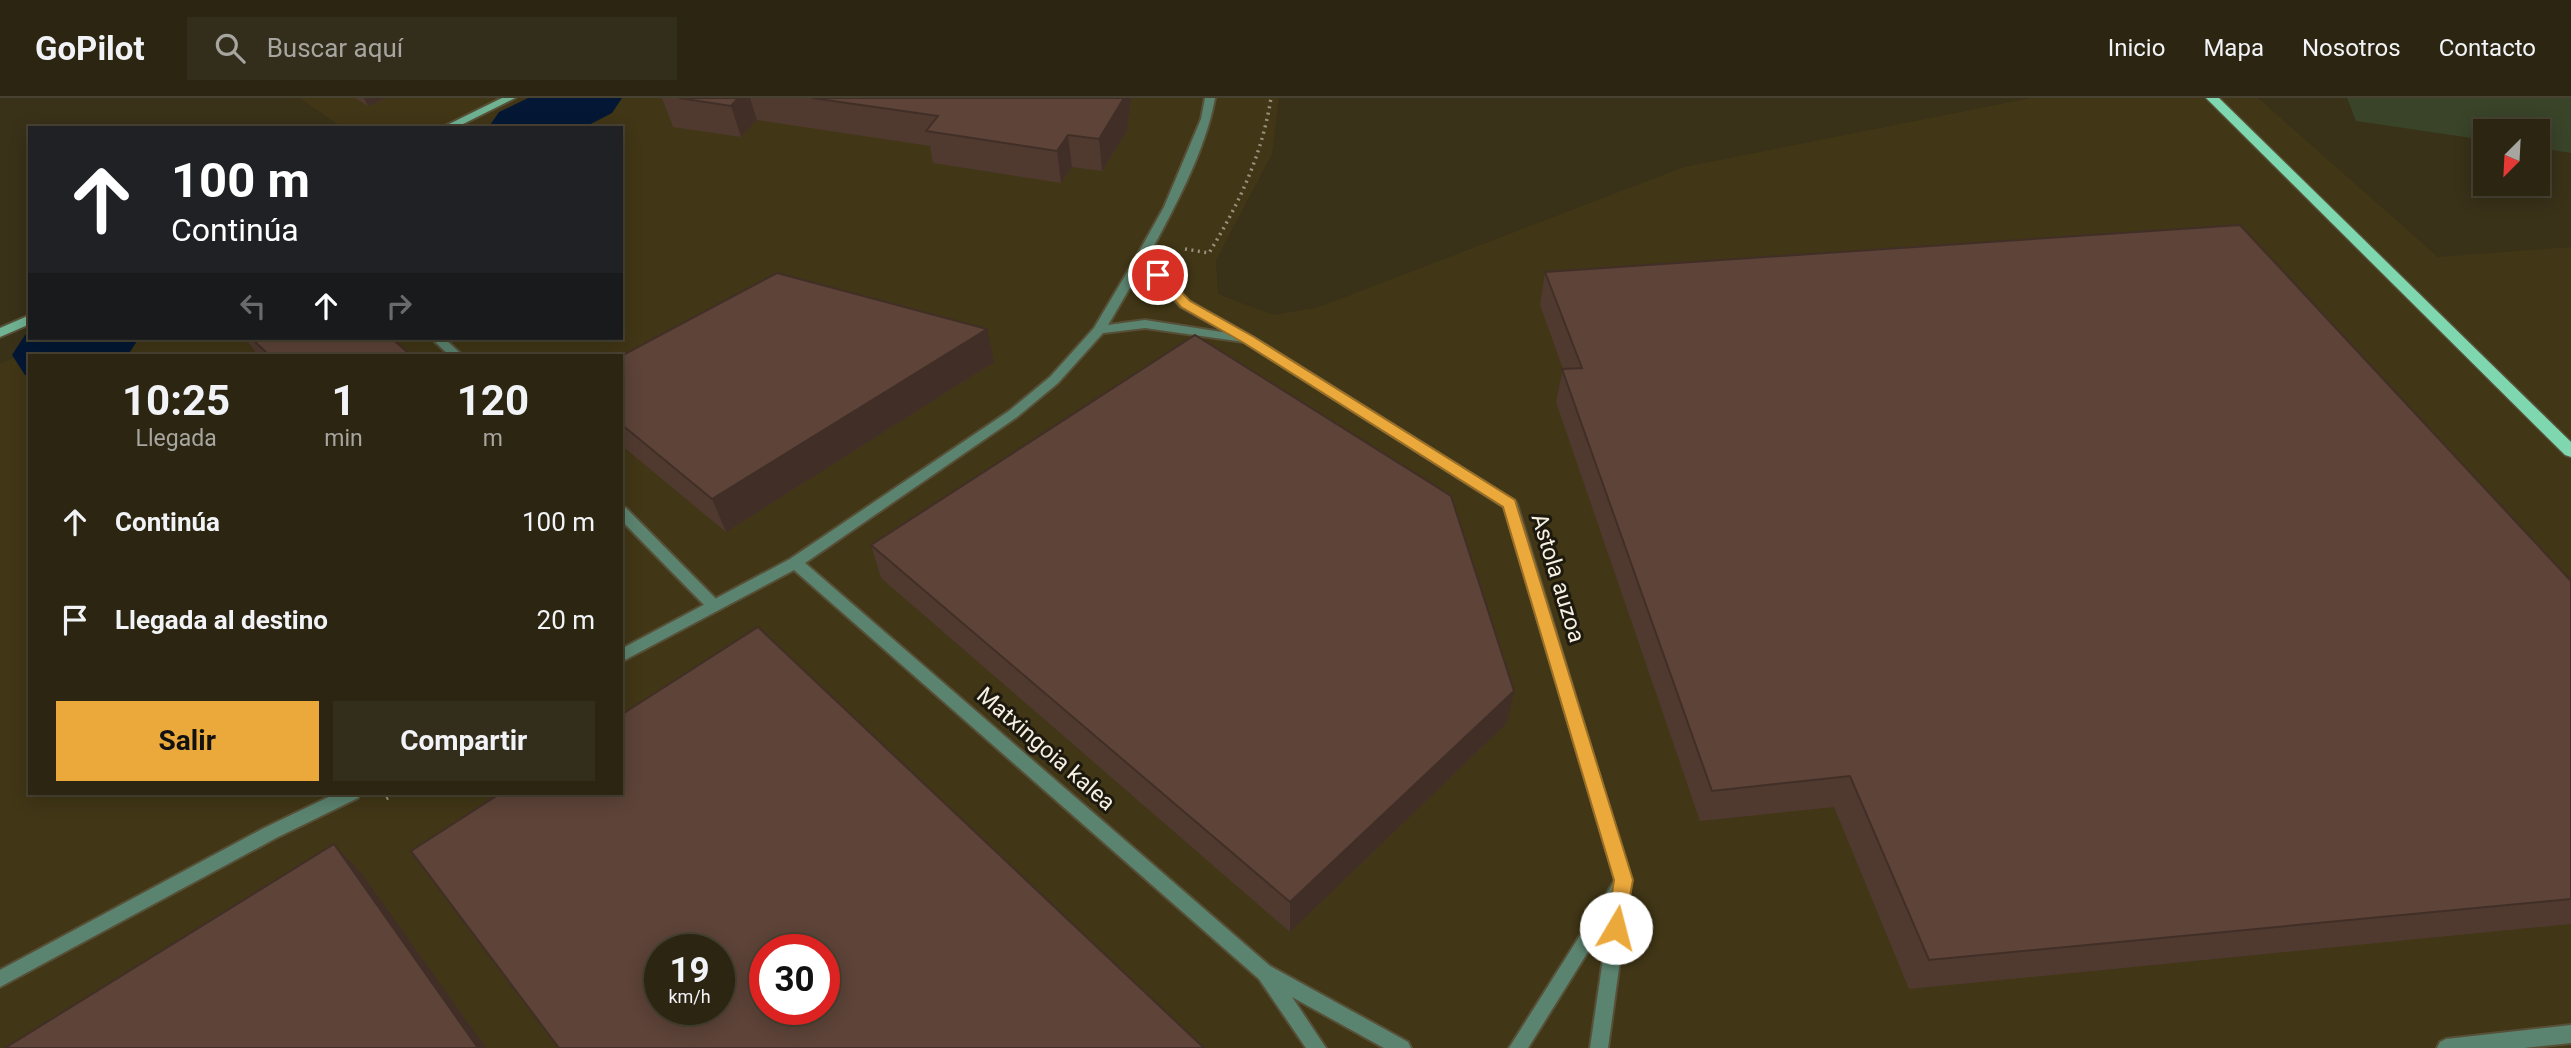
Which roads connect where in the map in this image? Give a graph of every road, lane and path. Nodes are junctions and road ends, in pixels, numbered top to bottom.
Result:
1 (510, 98) edge
2 (1210, 98) edge
3 (1271, 98) edge
4 (2212, 98) edge
5 (450, 126) edge
6 (1150, 244) junction
7 (1141, 259) junction
8 (28, 320) edge
9 (1099, 330) junction
10 (0, 333) edge
11 (439, 340) edge
12 (1249, 340) junction
13 (455, 354) edge
14 (2571, 451) edge
15 (623, 513) edge
16 (795, 563) junction
17 (714, 606) junction
18 (623, 655) edge
19 (348, 795) edge
20 (1623, 880) junction
21 (1264, 972) junction
22 (0, 979) edge
23 (2571, 1034) edge
24 (1317, 1048) edge
25 (1402, 1048) edge
26 (1518, 1048) edge
27 (1599, 1048) edge
28 (2445, 1048) edge

1 - 5 street
2 - 6 street
3 - 6 path
4 - 14 main road
6 - 7 street
7 - 9 street
7 - 12 street, Astola auzoa
8 - 10 street
9 - 12 street
9 - 16 street
11 - 13 street
12 - 20 street, Astola auzoa
15 - 17 street
16 - 17 street
16 - 21 street, Matxingoia kalea
17 - 18 street
19 - 22 street
20 - 26 street
20 - 27 street, Astola auzoa
21 - 24 street, Matxingoia kalea
21 - 25 street, Matxingoia kalea
23 - 28 street

